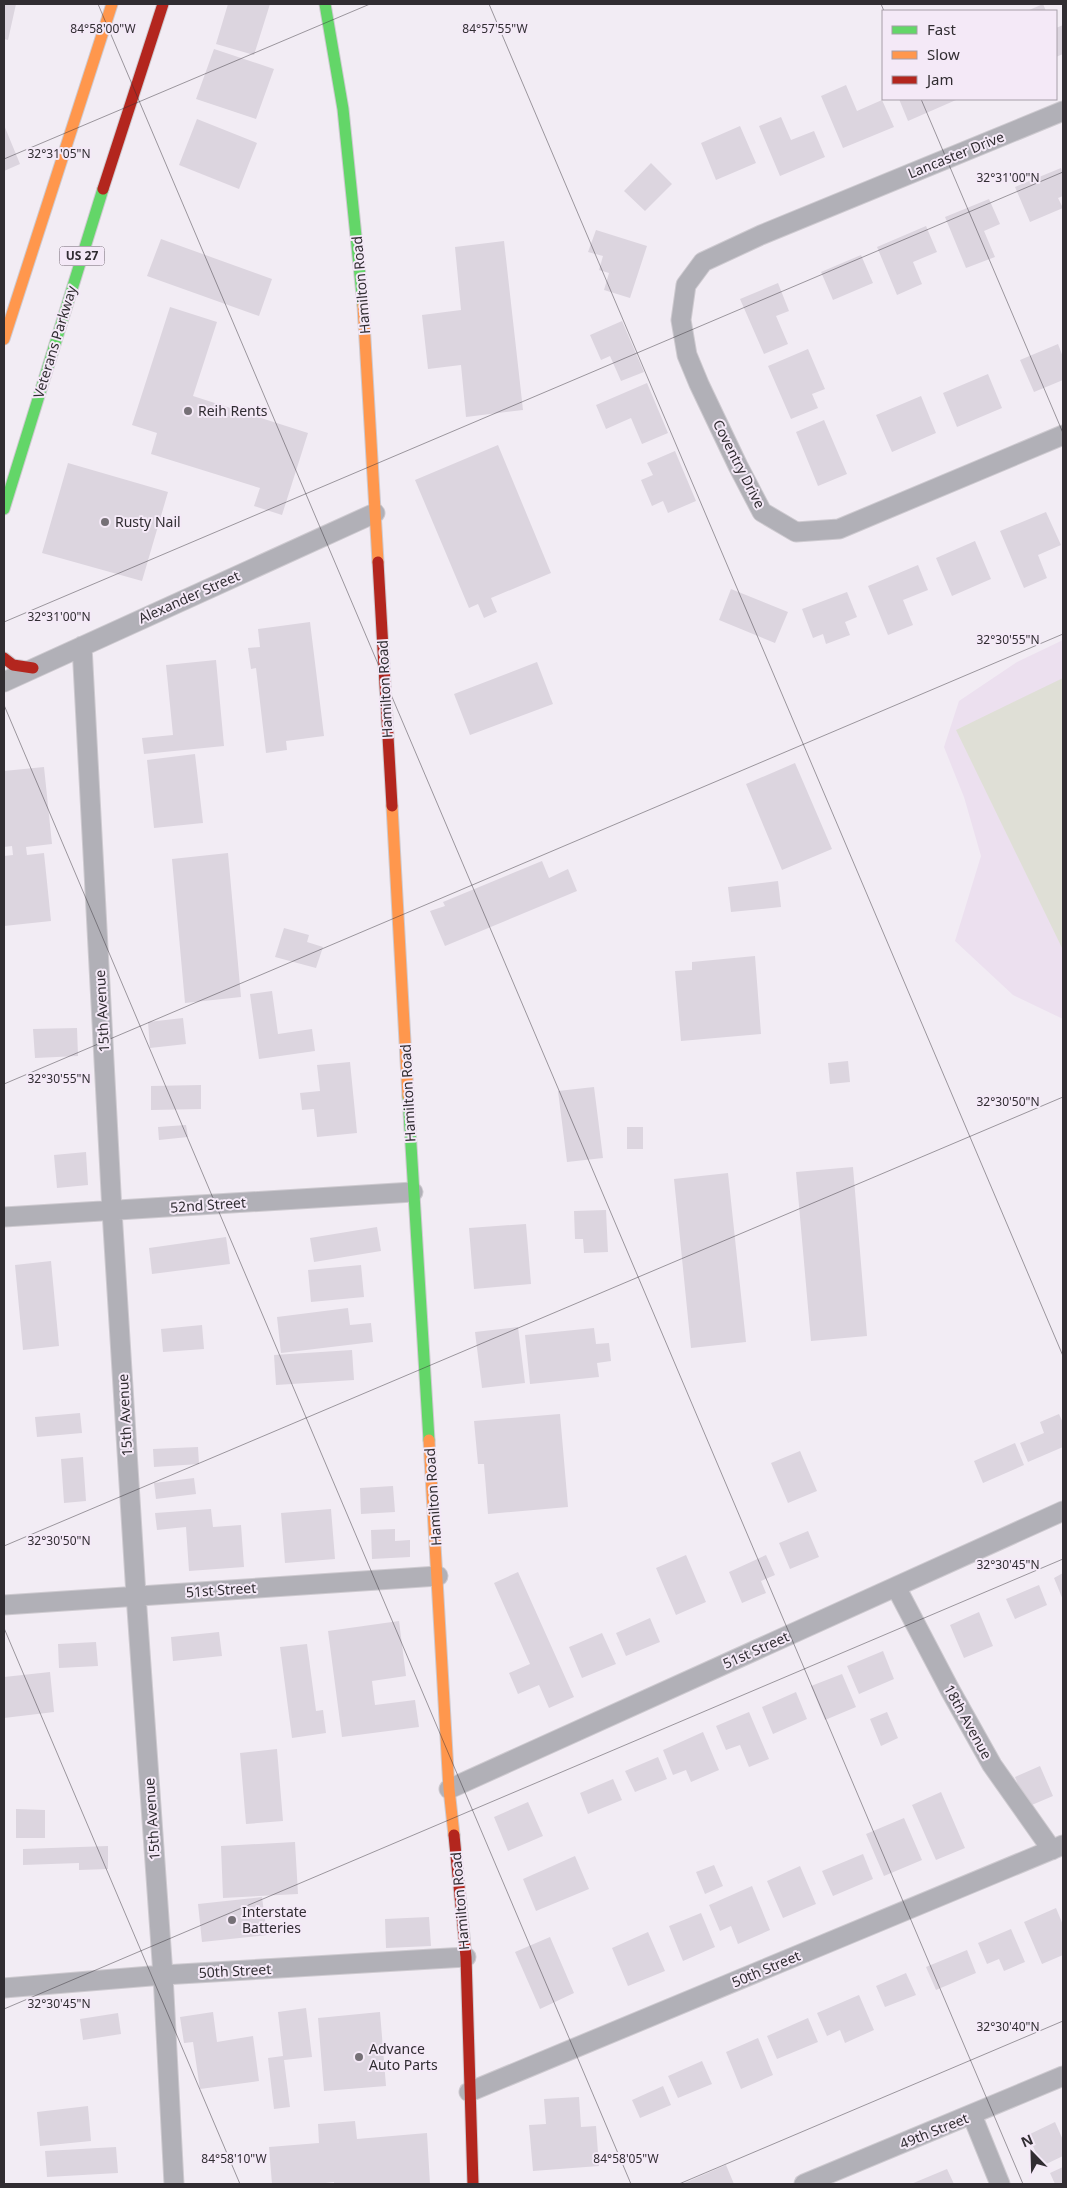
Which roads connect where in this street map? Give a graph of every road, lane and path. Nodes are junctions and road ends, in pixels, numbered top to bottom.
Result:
1 (112, 4) edge
2 (163, 4) edge
3 (325, 4) edge
4 (1063, 111) edge
5 (849, 199) joint
6 (4, 339) edge
7 (1063, 435) edge
8 (4, 509) edge
9 (375, 513) junction
10 (82, 646) junction
11 (4, 658) edge
12 (34, 668) junction
13 (4, 682) edge
14 (413, 1192) junction
15 (112, 1210) junction
16 (4, 1217) edge
17 (1063, 1511) edge
18 (438, 1576) junction
19 (896, 1587) junction
20 (136, 1595) junction
21 (4, 1605) edge
22 (450, 1789) junction
23 (1057, 1848) edge
24 (466, 1957) junction
25 (163, 1975) junction
26 (4, 1988) edge
27 (1063, 2076) edge
28 (469, 2092) junction
29 (972, 2115) junction
30 (829, 2179) edge
31 (174, 2184) edge
32 (473, 2184) edge
33 (804, 2184) edge
34 (1000, 2184) edge

1 - 6 street
2 - 8 street, Veterans Parkway / US 27
3 - 9 street, Hamilton Road
4 - 5 street, Lancaster Drive
5 - 7 street, Coventry Drive
9 - 10 street, Alexander Street
9 - 14 street, Hamilton Road
10 - 12 street, Alexander Street
10 - 15 street, 15th Avenue
11 - 12 street
12 - 13 street, Alexander Street
14 - 15 street, 52nd Street
14 - 18 street, Hamilton Road
15 - 16 street, 52nd Street
15 - 20 street, 15th Avenue
17 - 19 street, 51st Street
18 - 20 street, 51st Street
18 - 22 street, Hamilton Road
19 - 22 street, 51st Street
19 - 23 street, 18th Avenue
20 - 21 street, 51st Street
20 - 25 street, 15th Avenue
22 - 24 street, Hamilton Road
23 - 28 street, 50th Street
24 - 25 street, 50th Street
24 - 28 street, Hamilton Road
25 - 26 street, 50th Street
25 - 31 street, 15th Avenue
27 - 29 street, 49th Street
28 - 32 street, Hamilton Road
29 - 30 street, 49th Street
29 - 34 street
30 - 33 street, 49th Street

